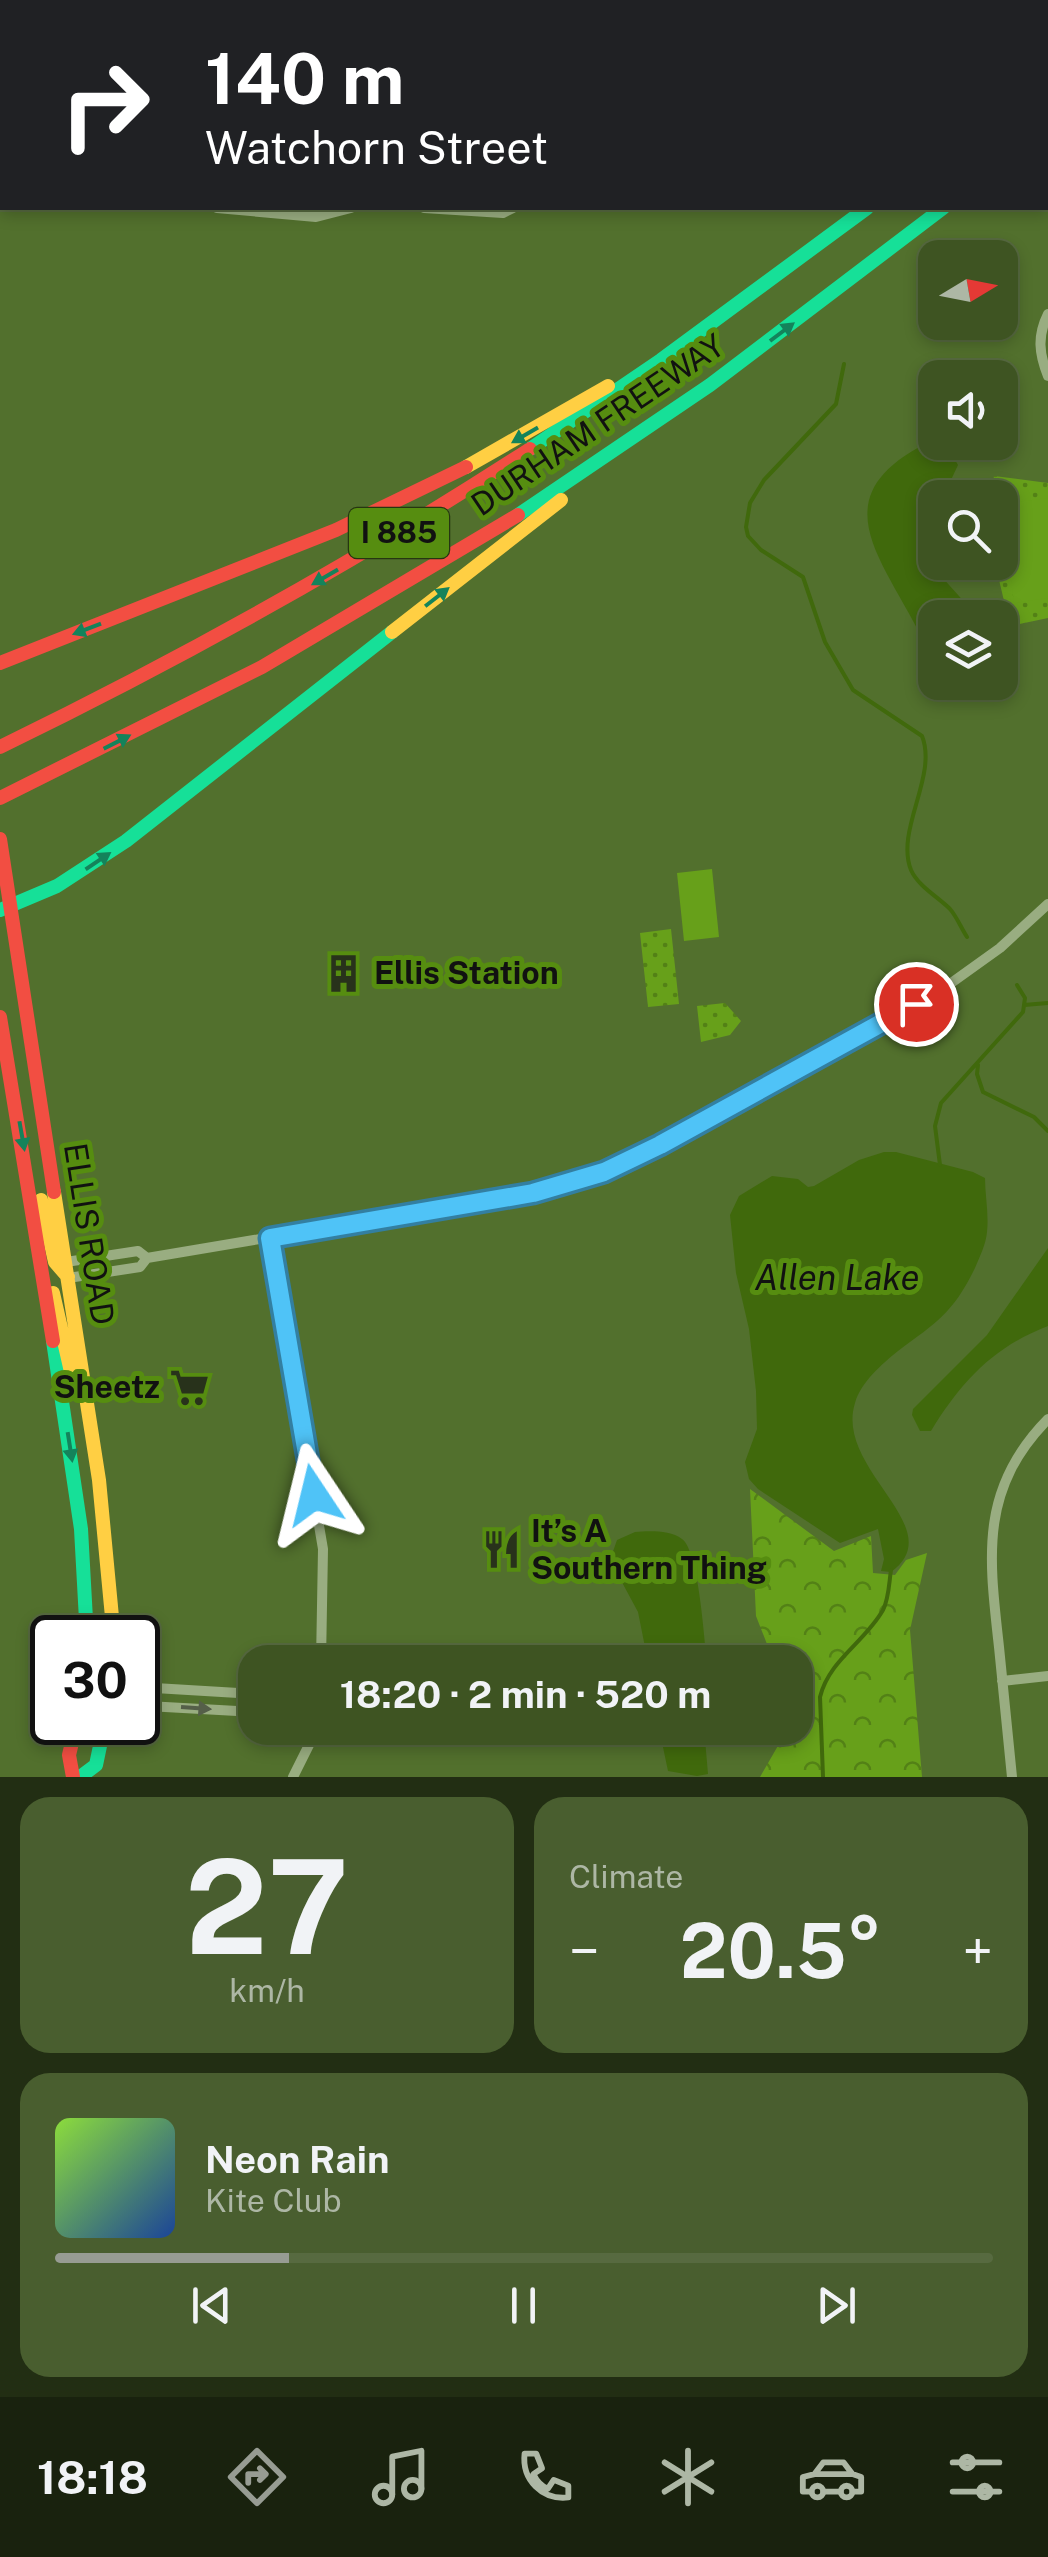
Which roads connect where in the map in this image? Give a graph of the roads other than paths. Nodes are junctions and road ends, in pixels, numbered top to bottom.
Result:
1 (239, 210) edge
2 (343, 210) edge
3 (456, 210) edge
4 (509, 210) edge
5 (863, 210) edge
6 (940, 210) edge
7 (757, 292) junction
8 (1048, 314) edge
9 (1048, 376) edge
10 (675, 410) junction
11 (0, 662) edge
12 (0, 746) edge
13 (0, 798) edge
14 (0, 839) edge
15 (1048, 904) edge
16 (6, 908) edge
17 (0, 1017) edge
18 (29, 1177) junction
19 (270, 1238) junction
20 (147, 1258) junction
21 (66, 1262) junction
22 (42, 1274) junction
23 (68, 1278) junction
24 (86, 1394) junction
25 (1048, 1418) edge
26 (87, 1615) edge
27 (112, 1615) edge
28 (322, 1645) edge
29 (1048, 1676) edge
30 (1002, 1681) junction
31 (160, 1688) edge
32 (238, 1693) edge
33 (160, 1705) edge
34 (238, 1711) edge
35 (71, 1745) edge
36 (100, 1745) edge
37 (309, 1745) edge
38 (72, 1777) edge
39 (80, 1777) edge
40 (293, 1777) edge
41 (1012, 1777) edge

1 - 2 street
3 - 4 street
5 - 7 main road, DURHAM FREEWAY / I 885
10 -> 6 main road, DURHAM FREEWAY / I 885
7 -> 11 main road
7 -> 12 main road, DURHAM FREEWAY / I 885
8 - 9 street
13 -> 10 main road, DURHAM FREEWAY / I 885
16 -> 10 main road
14 - 16 main road, ELLIS ROAD
15 - 19 street
16 - 21 main road, ELLIS ROAD
17 -> 18 main road, ELLIS ROAD
18 - 22 main road, ELLIS ROAD
18 - 23 main road
19 - 20 street
19 - 28 street
20 - 21 street
20 - 23 street
21 - 23 main road, ELLIS ROAD
22 - 24 main road
22 -> 26 main road, ELLIS ROAD
23 - 24 main road, ELLIS ROAD
24 - 27 main road, ELLIS ROAD
25 - 30 street
29 - 30 street
30 - 41 street
31 - 32 street
33 -> 34 street
35 - 38 main road
36 - 39 main road
37 - 40 street

